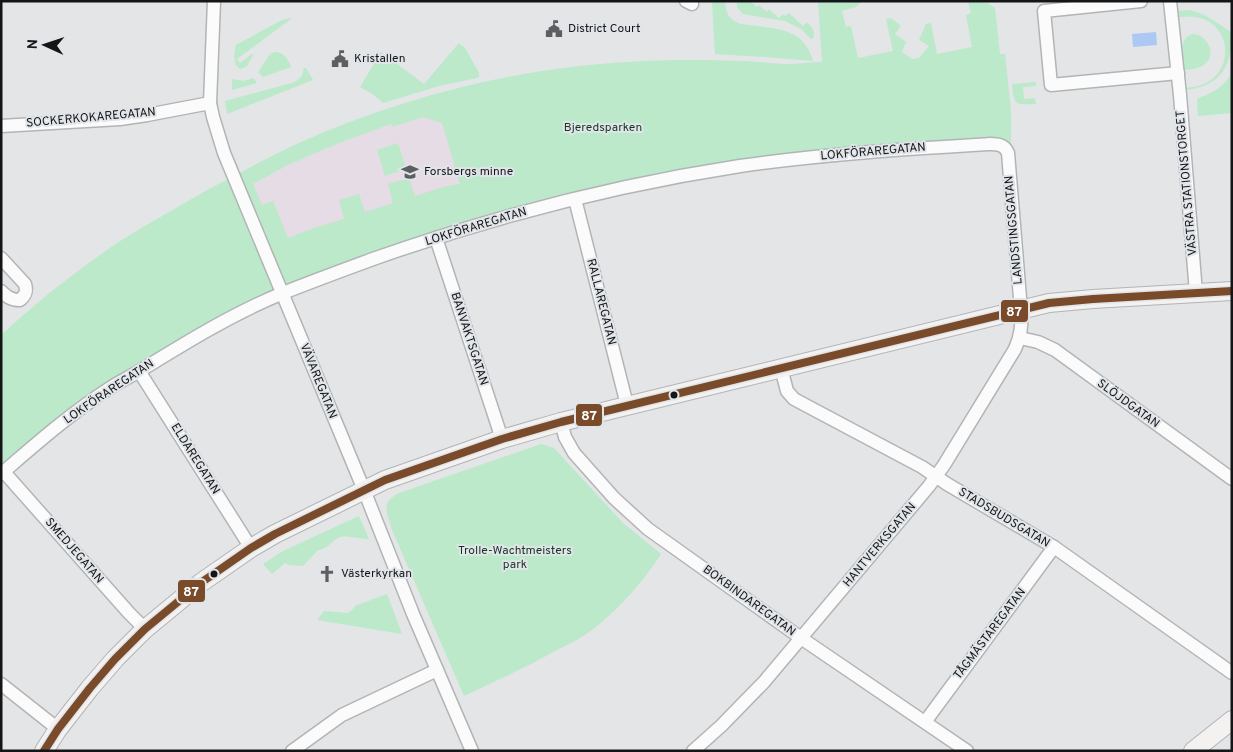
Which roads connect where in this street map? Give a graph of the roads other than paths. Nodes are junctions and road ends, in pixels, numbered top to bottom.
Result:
1 (214, 1) edge
2 (1141, 1) edge
3 (1170, 1) edge
4 (1178, 73) junction
5 (210, 103) junction
6 (1, 126) edge
7 (1007, 150) joint
8 (575, 198) junction
9 (436, 238) junction
10 (1, 258) edge
11 (1, 291) edge
12 (1232, 291) edge
13 (282, 293) junction
14 (1196, 293) junction
15 (1021, 310) junction
16 (1020, 338) junction
17 (780, 368) junction
18 (139, 371) junction
19 (627, 405) junction
20 (561, 422) junction
21 (502, 438) junction
22 (3, 473) edge
23 (936, 476) junction
24 (1232, 479) edge
25 (364, 490) junction
26 (1054, 547) junction
27 (251, 548) junction
28 (144, 629) junction
29 (802, 638) junction
30 (437, 670) junction
31 (1232, 673) edge
32 (1, 684) edge
33 (1232, 720) edge
34 (925, 722) junction
35 (58, 729) junction
36 (701, 748) edge
37 (44, 751) edge
38 (292, 751) edge
39 (472, 751) edge
40 (967, 751) edge
41 (1193, 751) edge

1 - 5 street, VÄVAREGATAN
2 - 4 street
3 - 4 street, VÄSTRA STATIONSTORGET
4 - 14 street, VÄSTRA STATIONSTORGET
5 - 6 street, SOCKERKOKAREGATAN
5 - 13 street, VÄVAREGATAN
7 - 8 street, LOKFÖRAREGATAN
7 - 15 street, LANDSTINGSGATAN
8 - 9 street, LOKFÖRAREGATAN
8 - 19 street, RALLAREGATAN
9 - 13 street, LOKFÖRAREGATAN
9 - 21 street, BANVAKTSGATAN
10 - 11 street
12 - 14 street
13 - 18 street, LOKFÖRAREGATAN
13 - 25 street, VÄVAREGATAN
14 - 15 street
15 - 16 street, HANTVERKSGATAN
15 - 17 street
16 - 23 street, HANTVERKSGATAN
16 - 24 street, SLÖJDGATAN
17 - 19 street
17 - 23 street, STADSBUDSGATAN
18 - 22 street, LOKFÖRAREGATAN
18 - 27 street, ELDAREGATAN
19 - 20 street
20 - 21 street
20 - 29 street, BOKBINDAREGATAN
21 - 25 street
22 - 28 street, SMEDJEGATAN
23 - 26 street, STADSBUDSGATAN
23 - 29 street, HANTVERKSGATAN
25 - 27 street
25 - 30 street, VÄVAREGATAN
26 - 31 street, STADSBUDSGATAN
26 - 34 street, TÅGMÄSTAREGATAN
27 - 28 street
28 - 35 street
29 - 34 street, BOKBINDAREGATAN
29 - 36 street, HANTVERKSGATAN
30 - 38 street
30 - 39 street, VÄVAREGATAN
32 - 35 street
33 - 41 street
34 - 40 street, BOKBINDAREGATAN
35 - 37 street

